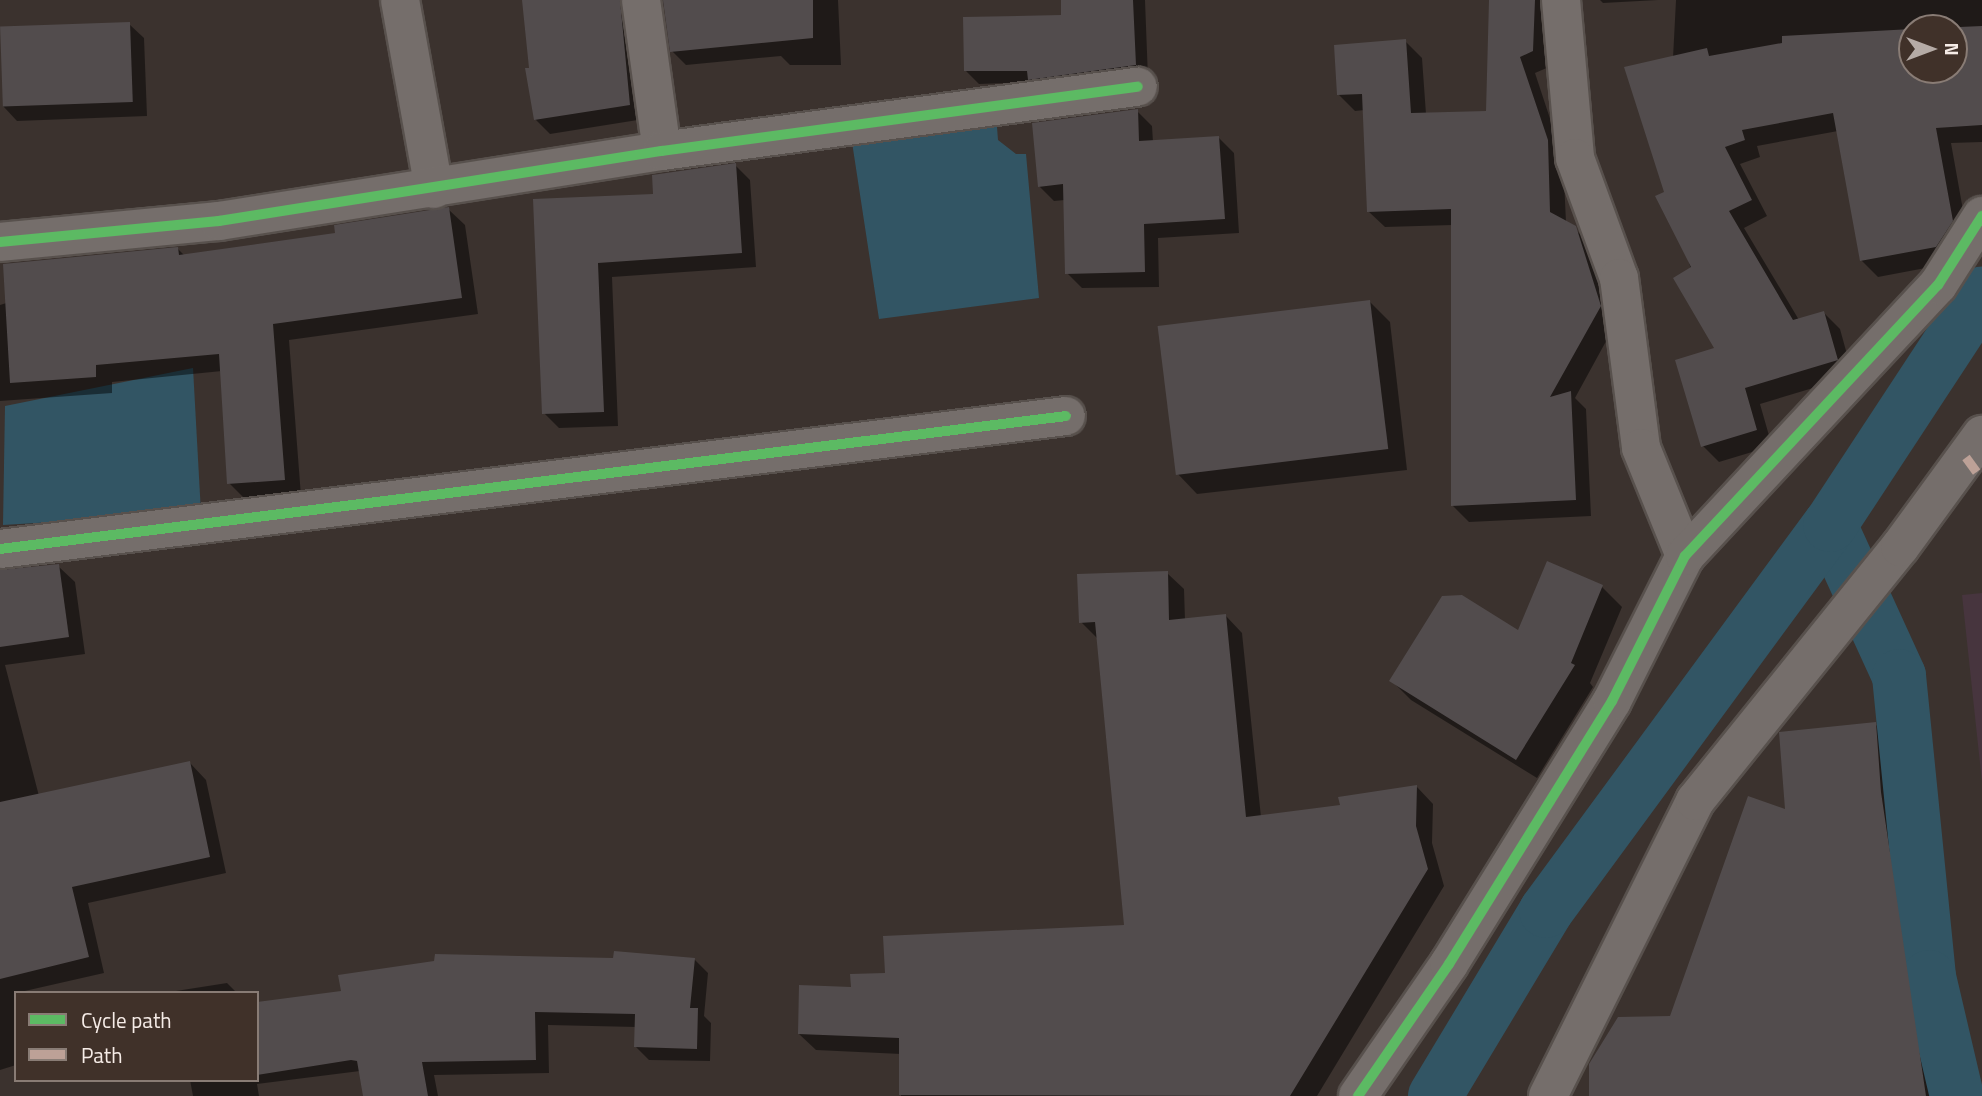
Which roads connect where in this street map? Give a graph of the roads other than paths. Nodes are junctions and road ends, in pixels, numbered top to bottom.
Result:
1 (400, 0) edge
2 (641, 0) edge
3 (1561, 0) edge
4 (1138, 87) dead end
5 (662, 152) junction
6 (434, 189) junction
7 (1982, 216) edge
8 (0, 242) edge
9 (1066, 416) dead end
10 (1977, 457) edge
11 (0, 549) edge
12 (1685, 556) junction
13 (1371, 1092) edge
14 (1548, 1096) edge

1 - 6 street
2 - 5 street
3 - 12 street
4 - 5 street
5 - 6 street
6 - 8 street
7 - 12 street
9 - 11 street
10 - 14 street
12 - 13 street

